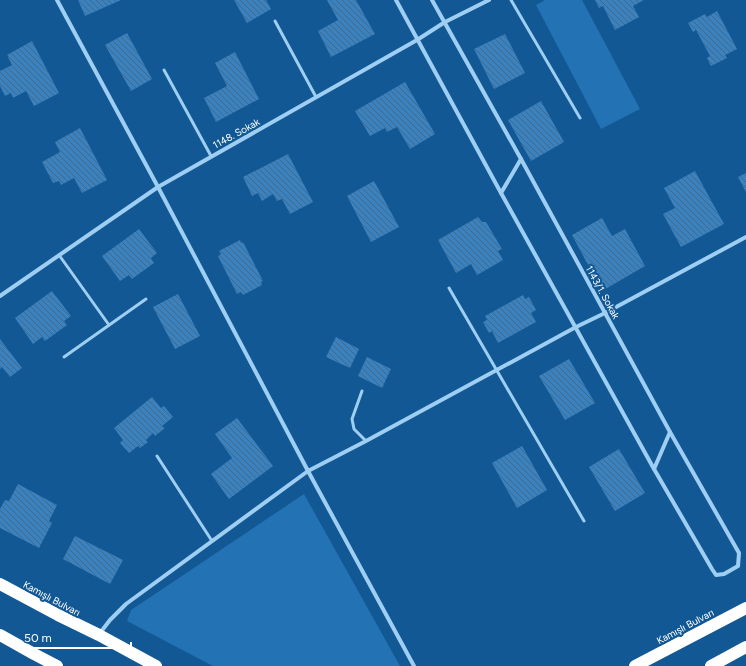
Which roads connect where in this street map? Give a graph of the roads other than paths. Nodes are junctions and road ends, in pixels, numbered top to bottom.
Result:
1 (57, 0) edge
2 (396, 0) edge
3 (432, 0) edge
4 (489, 0) edge
5 (511, 0) edge
6 (274, 21) dead end
7 (444, 22) junction
8 (417, 40) junction
9 (164, 70) dead end
10 (316, 97) junction
11 (580, 118) dead end
12 (211, 156) junction
13 (521, 159) junction
14 (158, 186) junction
15 (501, 192) junction
16 (746, 236) edge
17 (59, 255) junction
18 (449, 288) dead end
19 (0, 296) edge
20 (146, 299) dead end
21 (606, 313) junction
22 (109, 325) junction
23 (576, 327) junction
24 (64, 357) dead end
25 (496, 370) junction
26 (362, 390) dead end
27 (670, 432) junction
28 (366, 441) junction
29 (157, 456) dead end
30 (654, 470) junction
31 (308, 471) junction
32 (584, 521) dead end
33 (212, 541) junction
34 (0, 584) edge
35 (746, 608) edge
36 (0, 635) edge
37 (99, 635) junction
38 (746, 649) edge
39 (58, 666) edge
40 (156, 666) edge
41 (414, 666) edge
42 (635, 666) edge
43 (711, 666) edge

1 - 14 street
2 - 8 street
3 - 7 street, 1143/1. Sokak
4 - 7 street, 1148. Sokak
5 - 11 lane
6 - 10 lane
7 - 8 street, 1148. Sokak
7 - 13 street, 1143/1. Sokak
8 - 10 street, 1148. Sokak
8 - 15 street
9 - 12 lane
10 - 12 street, 1148. Sokak
12 - 14 street, 1148. Sokak
13 - 15 street
13 - 21 street, 1143/1. Sokak
14 - 17 street, 1148. Sokak
14 - 31 street
15 - 23 street
16 - 21 street
17 - 19 street, 1148. Sokak
17 - 22 lane
18 - 25 lane
20 - 22 lane
21 - 23 street
21 - 27 street, 1143/1. Sokak
22 - 24 lane
23 - 25 street
23 - 30 street
25 - 28 street
25 - 32 lane
26 - 28 lane
27 - 30 street
27 - 30 street, 1143/1. Sokak
28 - 31 street
29 - 33 lane
31 - 33 street
31 - 41 street
33 - 37 street
34 - 37 highway, Kamışlı Bulvarı
35 - 42 highway, Kamışlı Bulvarı
36 - 39 highway
37 - 40 highway, Kamışlı Bulvarı
38 - 43 highway

